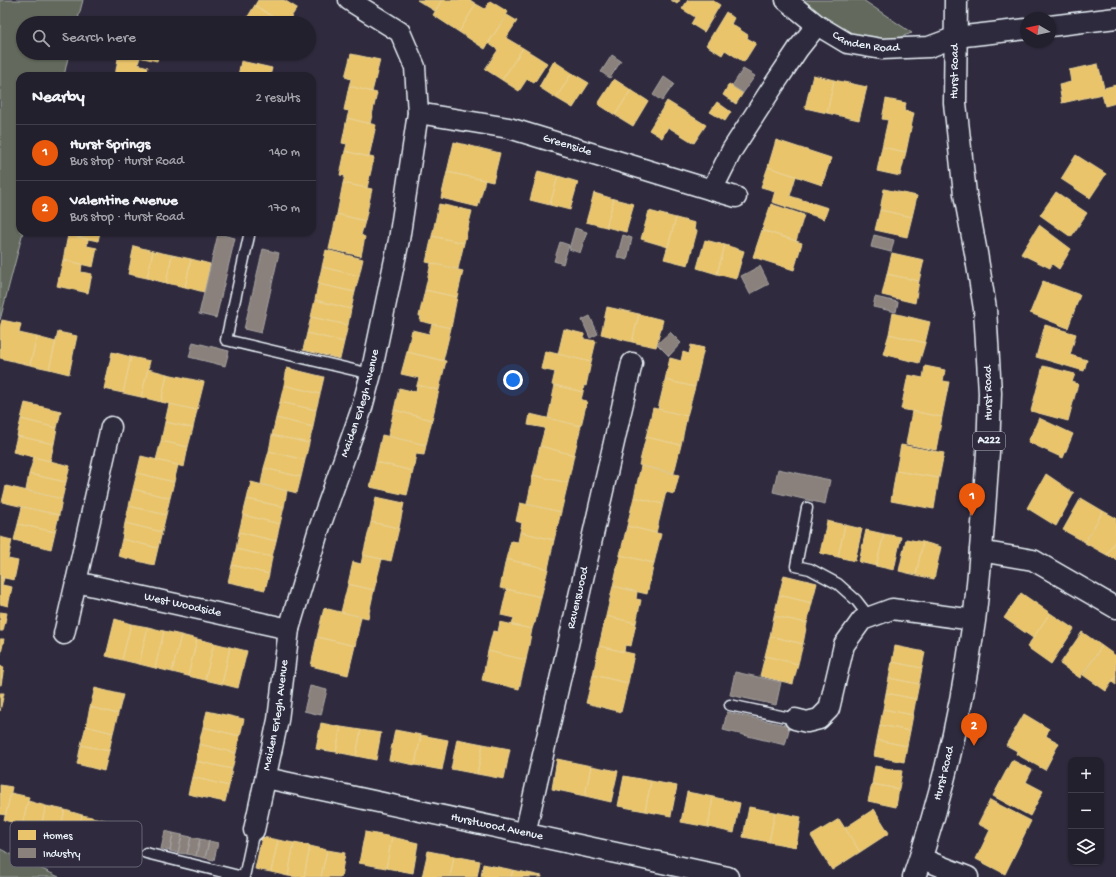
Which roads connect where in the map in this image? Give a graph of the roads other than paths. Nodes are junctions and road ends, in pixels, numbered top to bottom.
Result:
1 (349, 0) edge
2 (786, 0) edge
3 (956, 0) edge
4 (1116, 18) edge
5 (817, 25) junction
6 (1056, 25) edge
7 (1020, 30) edge
8 (956, 37) junction
9 (418, 113) junction
10 (712, 190) junction
11 (736, 197) dead end
12 (249, 236) dead end
13 (632, 363) dead end
14 (371, 374) junction
15 (111, 427) dead end
16 (806, 508) dead end
17 (980, 551) junction
18 (76, 582) junction
19 (1116, 608) edge
20 (870, 618) junction
21 (974, 620) junction
22 (289, 629) junction
23 (64, 634) dead end
24 (730, 705) dead end
25 (795, 719) joint
26 (266, 778) junction
27 (254, 830) joint
28 (525, 834) junction
29 (146, 853) dead end
30 (917, 868) edge
31 (244, 877) edge
32 (728, 877) edge
33 (968, 877) edge

1 - 9 street, Maiden Erlegh Avenue
2 - 5 street, Camden Road
3 - 8 main road, Hurst Road / A222
4 - 6 street
5 - 8 street, Camden Road
5 - 10 street
7 - 8 street, Camden Road
8 - 17 main road, Hurst Road / A222
9 - 10 street, Greenside
9 - 14 street, Maiden Erlegh Avenue
10 - 11 street, Greenside
12 - 14 lane
13 - 28 street, Ravenswood
14 - 22 street, Maiden Erlegh Avenue
15 - 18 street
16 - 20 lane
17 - 19 street
17 - 21 main road, Hurst Road / A222
18 - 22 street, West Woodside
18 - 23 street
20 - 21 street
20 - 25 street
21 - 30 main road, Hurst Road / A222
22 - 26 street, Maiden Erlegh Avenue
24 - 25 lane
26 - 27 street, Maiden Erlegh Avenue
26 - 28 street, Hurstwood Avenue
27 - 31 lane
28 - 32 street, Hurstwood Avenue
29 - 31 lane
30 - 33 street

